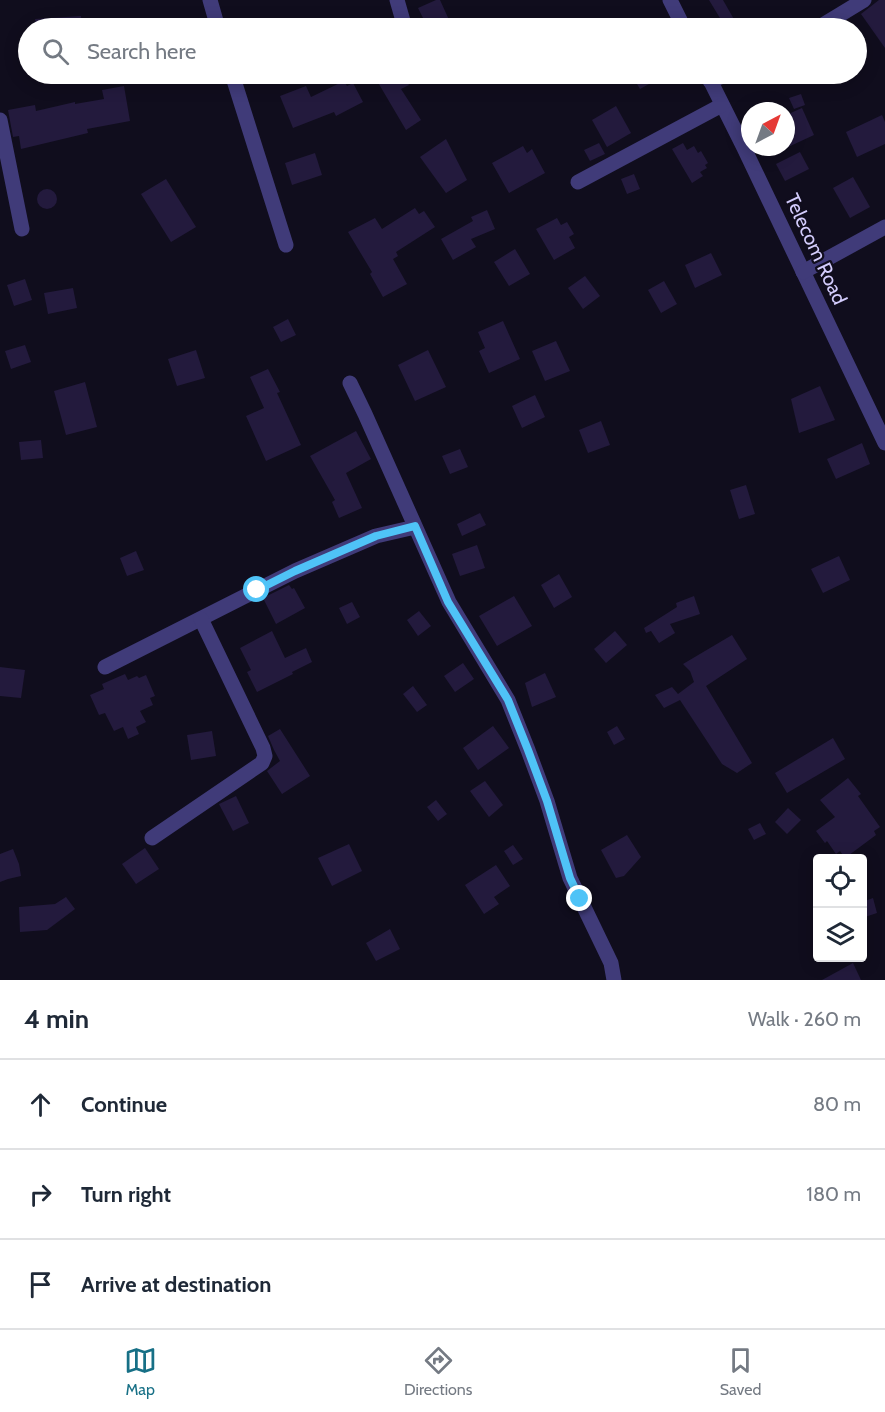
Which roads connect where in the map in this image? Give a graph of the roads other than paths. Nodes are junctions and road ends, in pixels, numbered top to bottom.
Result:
1 (210, 0) edge
2 (397, 0) edge
3 (670, 0) edge
4 (864, 0) edge
5 (215, 18) edge
6 (402, 18) edge
7 (679, 18) edge
8 (834, 18) edge
9 (235, 84) edge
10 (712, 84) edge
11 (722, 105) junction
12 (0, 120) edge
13 (578, 182) dead end
14 (885, 227) edge
15 (22, 230) dead end
16 (286, 245) dead end
17 (803, 272) junction
18 (350, 383) dead end
19 (885, 443) edge
20 (415, 526) junction
21 (201, 619) junction
22 (105, 667) dead end
23 (152, 838) dead end
24 (614, 980) edge

1 - 5 street
2 - 6 street
3 - 7 street
4 - 8 street
9 - 16 street
10 - 11 street, Telecom Road
11 - 13 street
11 - 17 street, Telecom Road
12 - 15 street
14 - 17 street
17 - 19 street, Telecom Road
18 - 20 street
20 - 21 street
20 - 24 street
21 - 22 street
21 - 23 street

